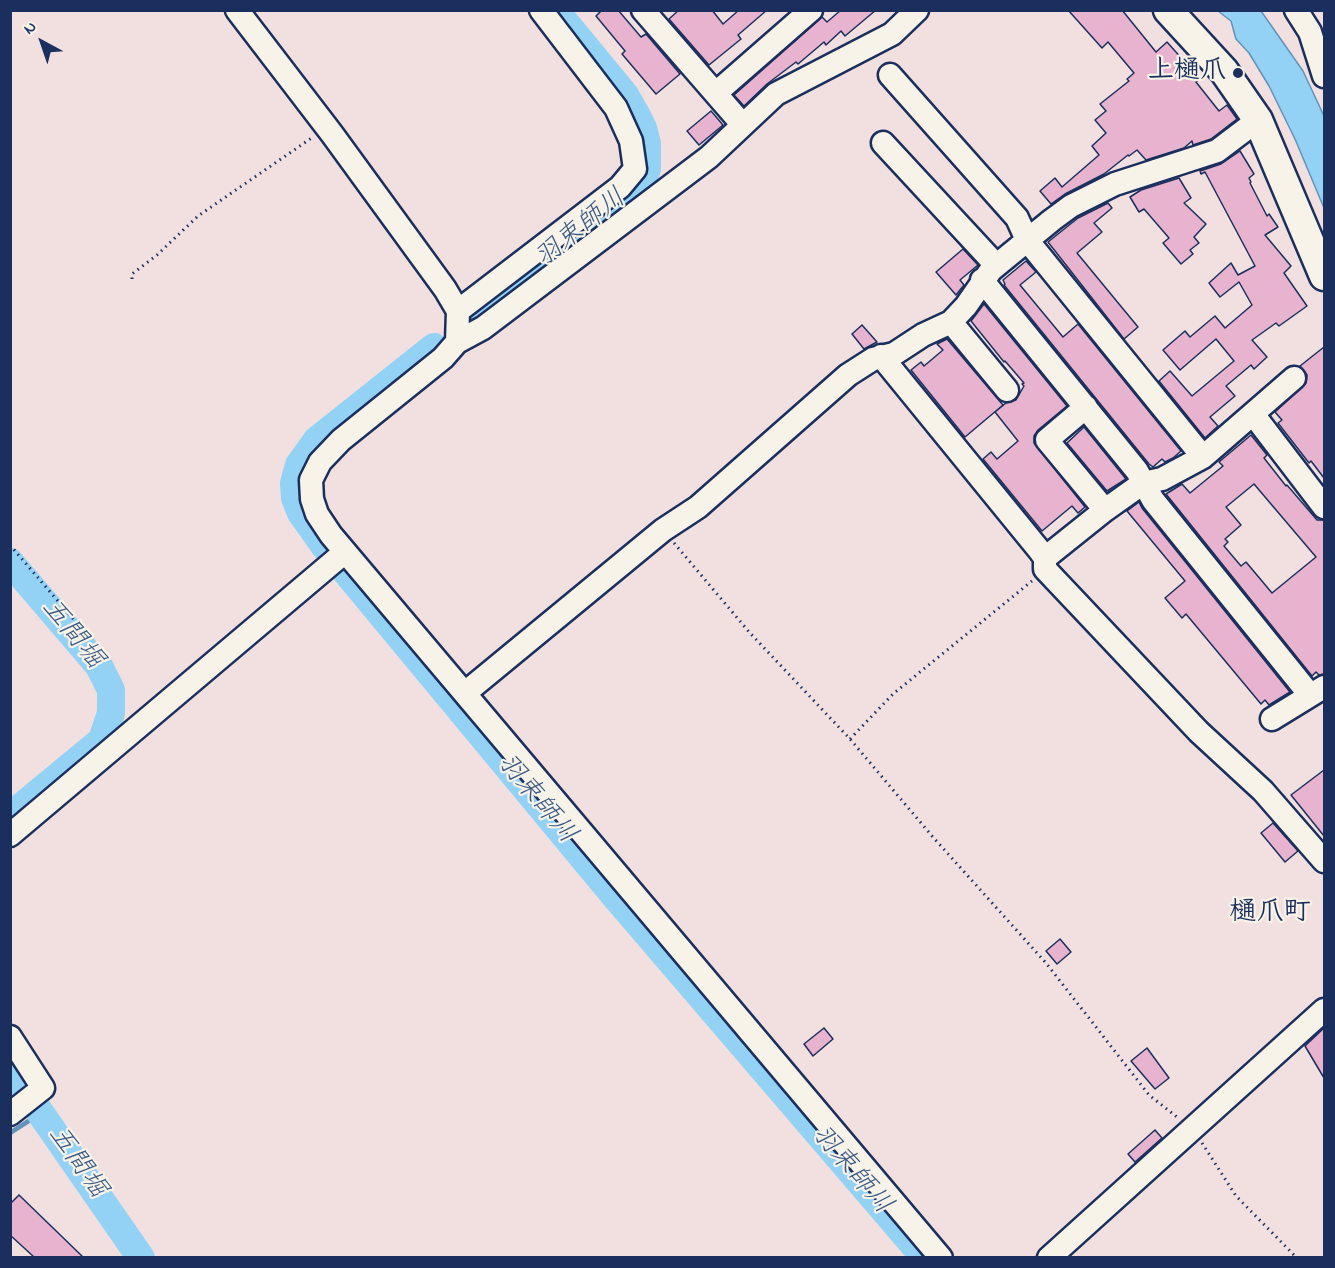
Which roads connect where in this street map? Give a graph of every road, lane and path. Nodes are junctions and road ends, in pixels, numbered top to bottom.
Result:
1 (237, 10) edge
2 (541, 10) edge
3 (811, 10) edge
4 (917, 10) edge
5 (1168, 10) edge
6 (1296, 10) edge
7 (652, 14) edge
8 (890, 75) dead end
9 (1324, 76) edge
10 (716, 93) junction
11 (1258, 120) junction
12 (742, 124) junction
13 (326, 127) junction
14 (883, 143) dead end
15 (1027, 240) junction
16 (989, 272) junction
17 (1324, 276) edge
18 (132, 279) dead end
19 (458, 310) junction
20 (951, 322) junction
21 (457, 342) junction
22 (881, 356) junction
23 (1294, 378) dead end
24 (1007, 390) dead end
25 (1086, 406) junction
26 (1253, 414) junction
27 (1203, 457) junction
28 (1143, 483) junction
29 (1324, 507) edge
30 (1105, 510) junction
31 (663, 530) junction
32 (10, 545) edge
33 (345, 552) junction
34 (1045, 564) junction
35 (81, 628) dead end
36 (1317, 691) edge
37 (465, 693) junction
38 (1272, 719) dead end
39 (850, 739) junction
40 (10, 835) edge
41 (1322, 853) edge
42 (1324, 1010) edge
43 (10, 1037) edge
44 (12, 1113) edge
45 (1191, 1129) junction
46 (941, 1257) edge
47 (1049, 1257) edge
48 (1297, 1257) edge

1 - 13 street
2 - 19 street
3 - 10 street
4 - 12 street
5 - 11 main road
6 - 9 street
7 - 10 street
8 - 15 street
10 - 12 street
11 - 15 street
11 - 17 main road
12 - 21 street
13 - 18 path
13 - 19 street
14 - 16 street
15 - 16 street
15 - 27 street
16 - 20 street
16 - 25 street
19 - 21 street
20 - 22 street
20 - 24 street
21 - 33 street
22 - 31 street
22 - 34 street
23 - 26 street
25 - 28 street
25 - 30 street
26 - 27 street
26 - 29 street
27 - 28 street
28 - 30 street
28 - 36 street
30 - 34 street
31 - 37 street
31 - 39 path
32 - 35 path
33 - 37 street
33 - 40 street
34 - 39 path
34 - 41 street
36 - 38 street
37 - 46 street
39 - 45 path
42 - 45 street
43 - 44 street
45 - 47 street
45 - 48 path

